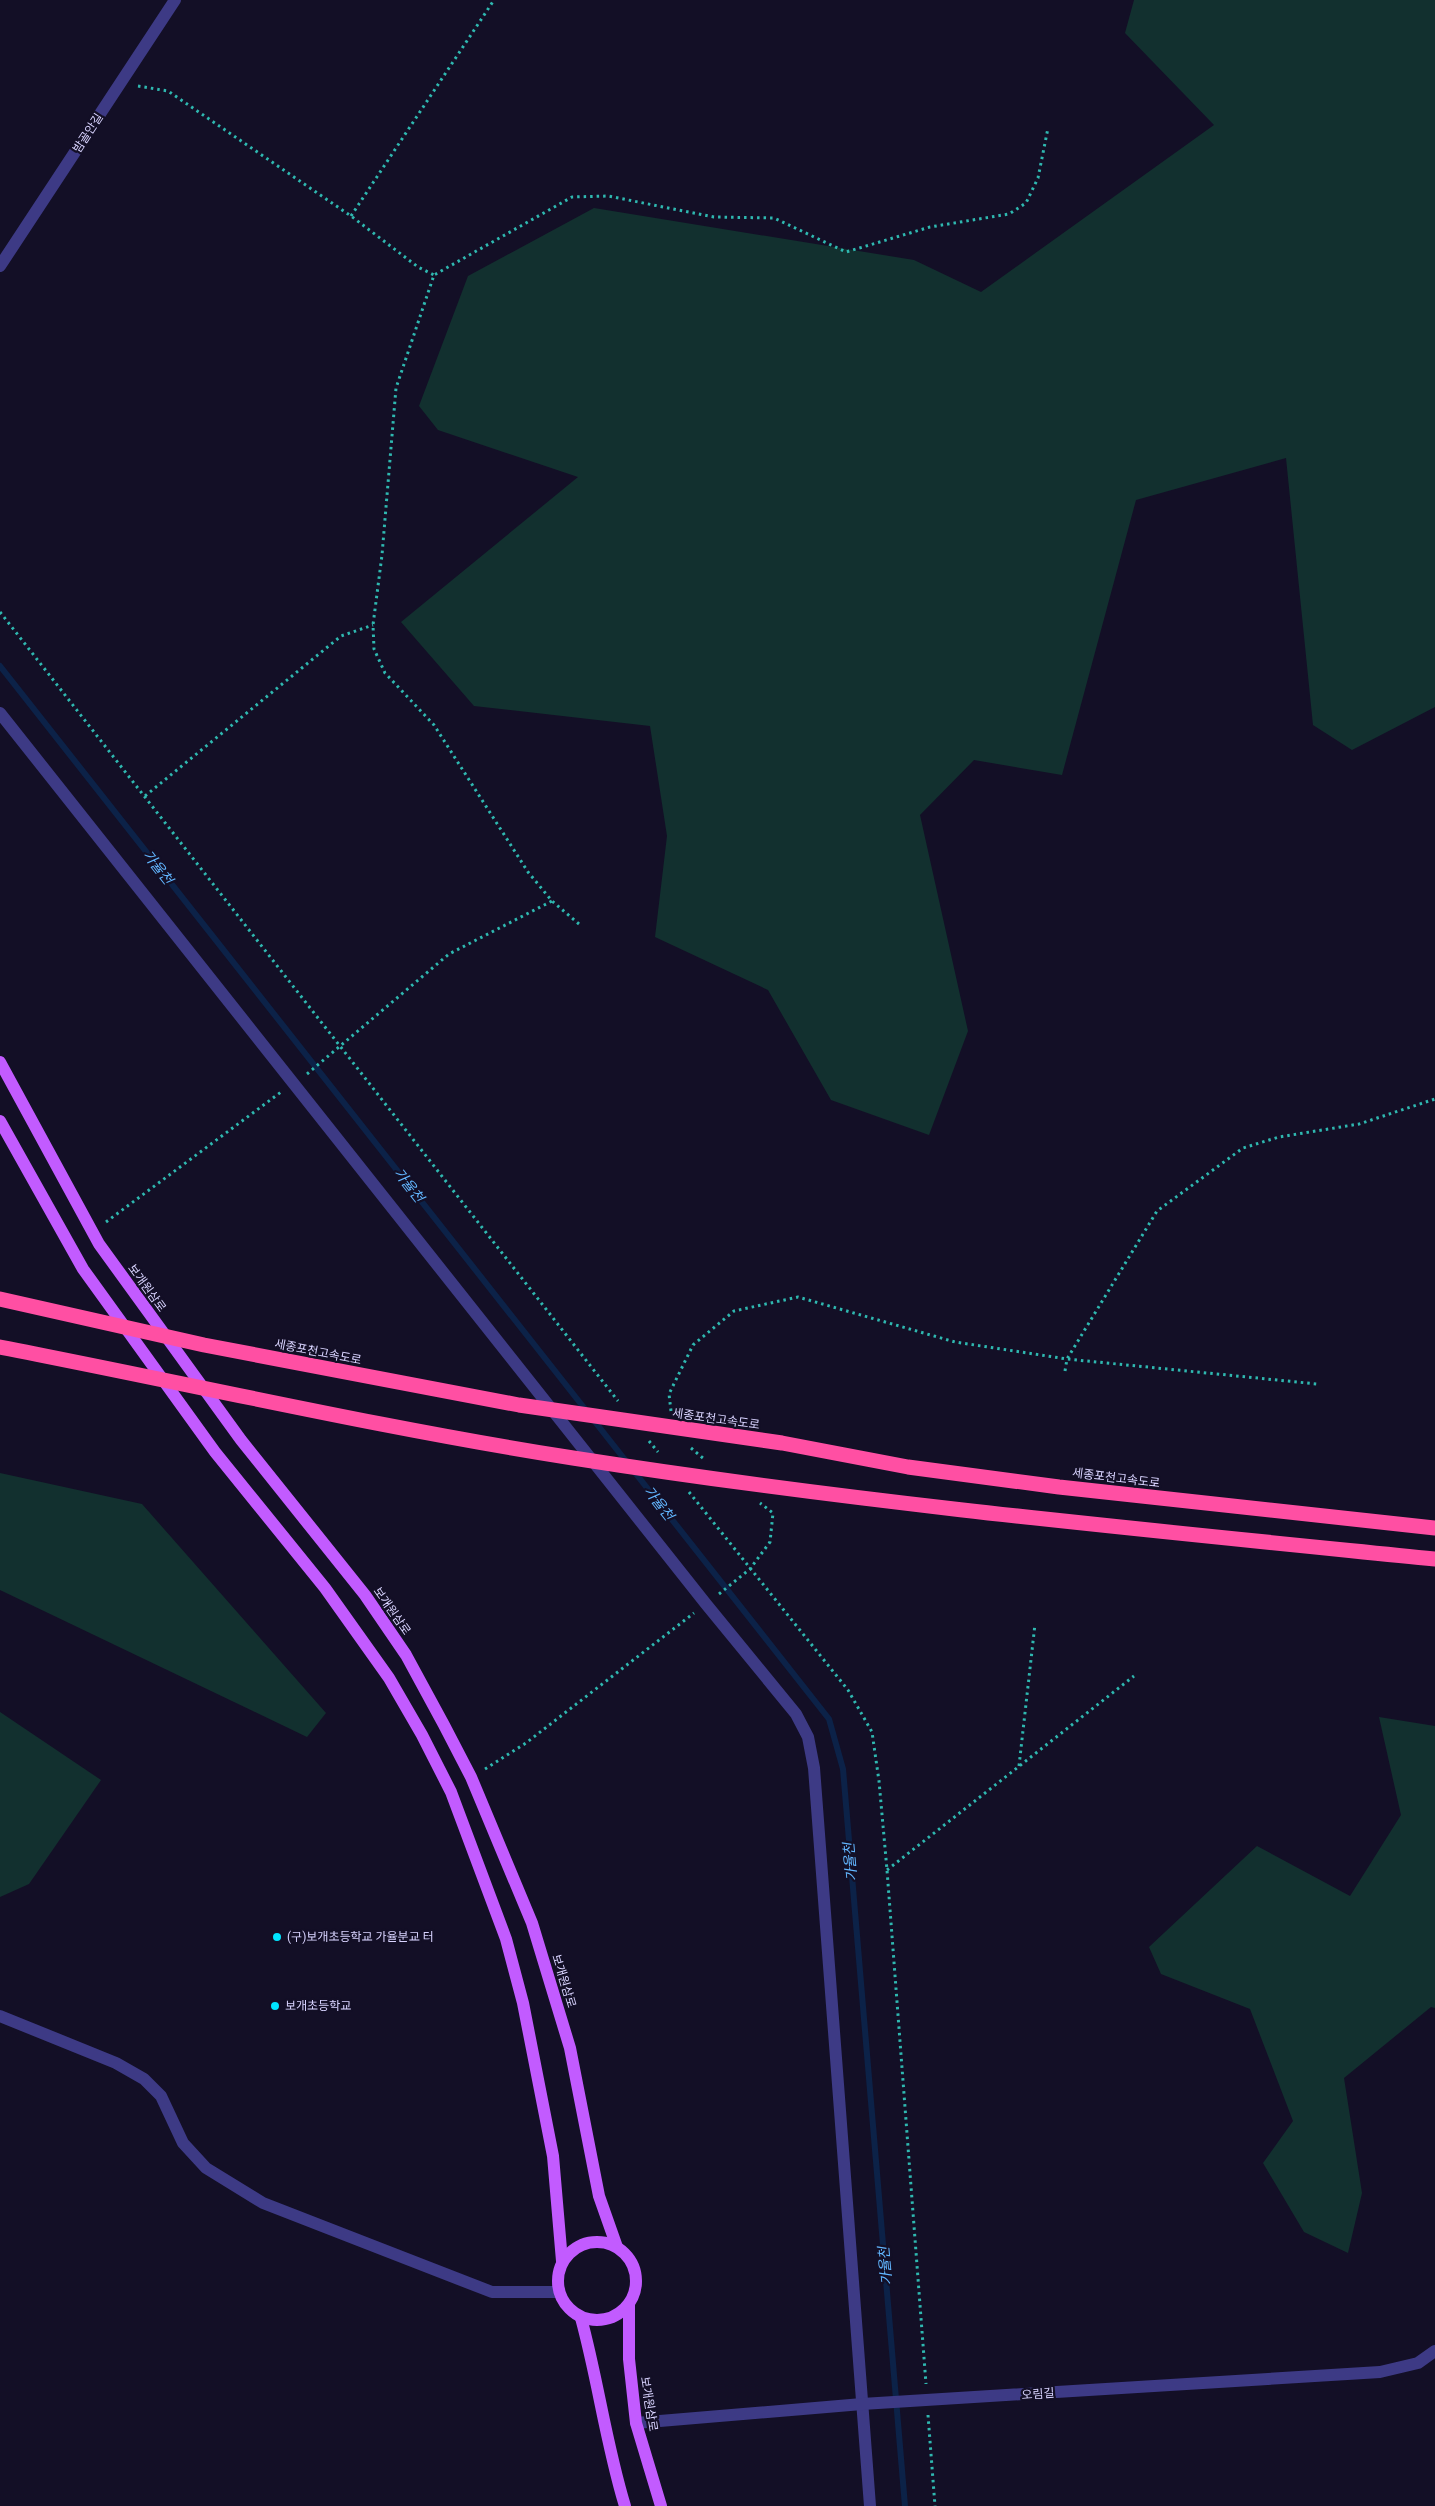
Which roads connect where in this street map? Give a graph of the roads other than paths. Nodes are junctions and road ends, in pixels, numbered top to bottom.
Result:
1 (176, 0) edge
2 (0, 266) edge
3 (0, 713) edge
4 (0, 1062) edge
5 (0, 1121) edge
6 (0, 1299) edge
7 (0, 1348) edge
8 (1435, 1528) edge
9 (1435, 1559) edge
10 (0, 2016) edge
11 (617, 2247) junction
12 (562, 2261) junction
13 (559, 2292) junction
14 (629, 2304) junction
15 (581, 2318) junction
16 (1435, 2351) edge
17 (862, 2404) junction
18 (636, 2423) junction
19 (625, 2506) edge
20 (662, 2506) edge
21 (870, 2506) edge

1 - 2 street, 밤골안길
3 - 17 street
4 - 11 main road, 보개원삼로
5 - 12 main road
6 - 8 highway, 세종포천고속도로
7 - 9 highway
10 - 13 street
11 - 12 main road
11 - 14 main road
12 - 13 main road
13 - 15 main road
14 - 15 main road
14 - 18 main road, 보개원삼로
15 - 19 main road
16 - 17 street, 오림길
17 - 18 street, 오림길
17 - 21 street
18 - 20 main road, 보개원삼로

